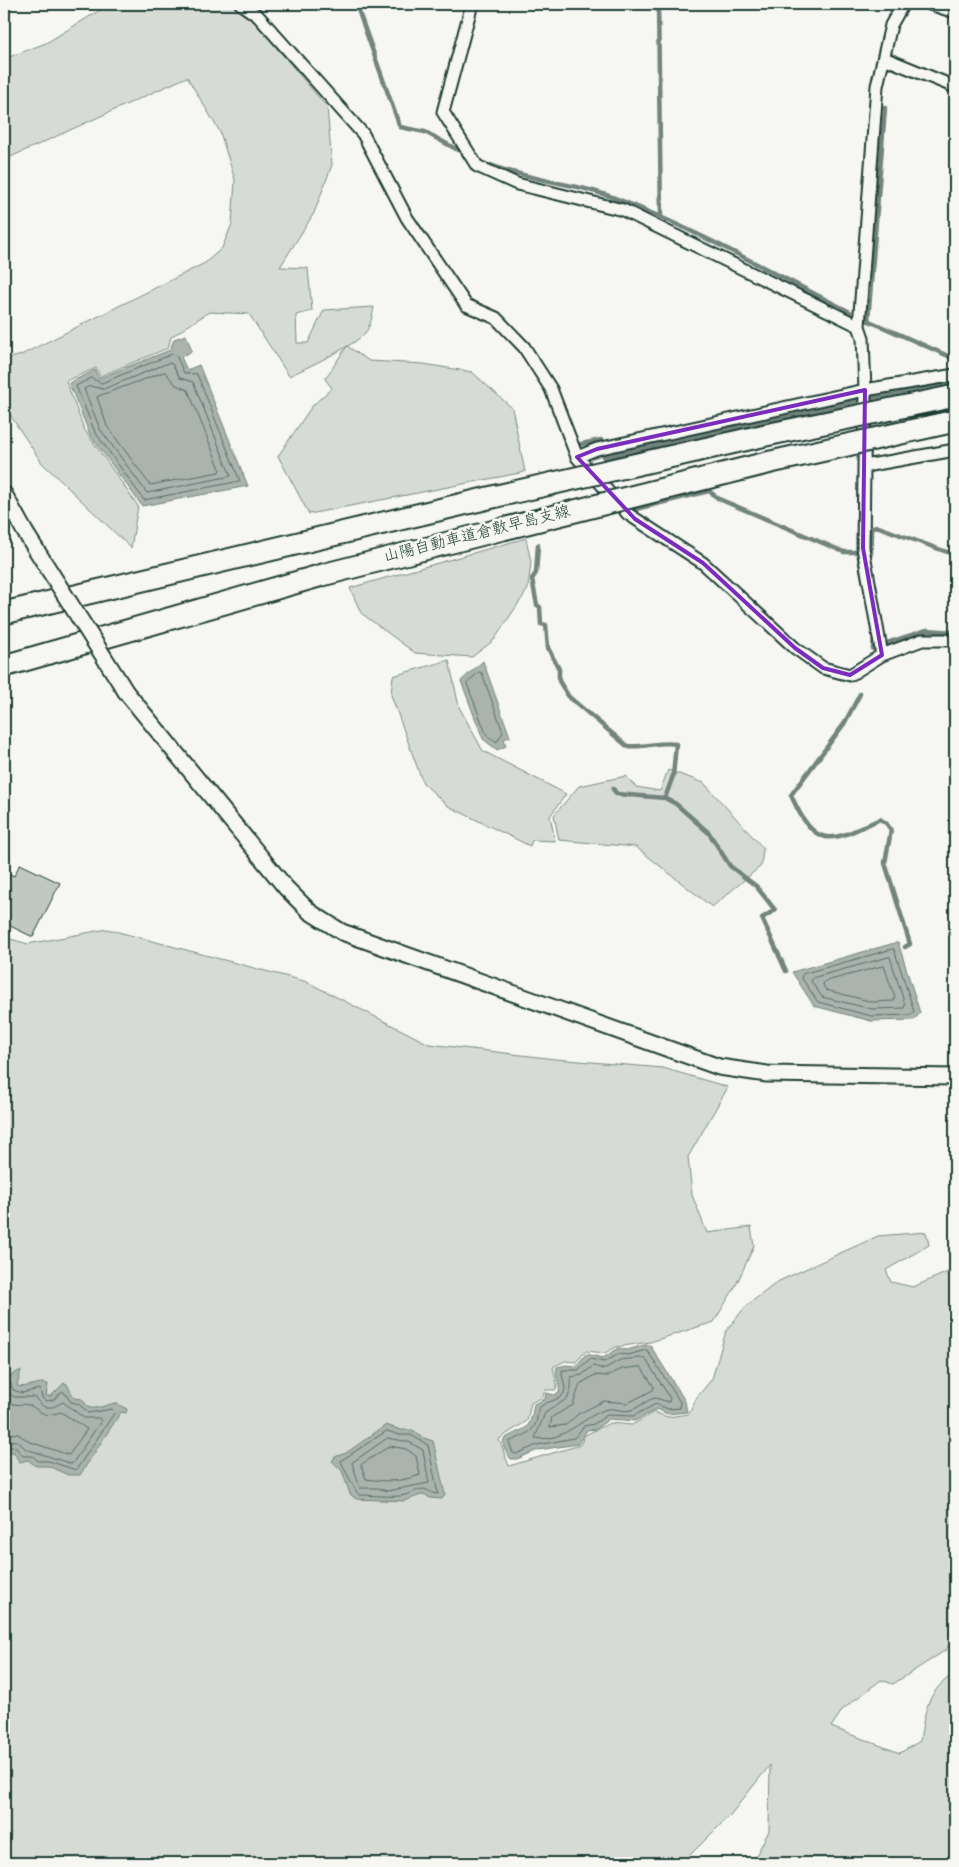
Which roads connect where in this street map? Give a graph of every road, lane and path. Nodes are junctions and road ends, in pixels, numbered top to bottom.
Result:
1 (240, 4) edge
2 (472, 4) edge
3 (903, 4) edge
4 (930, 4) edge
5 (955, 12) edge
6 (884, 58) junction
7 (955, 86) edge
8 (859, 326) junction
9 (955, 375) edge
10 (865, 390) junction
11 (955, 396) edge
12 (955, 421) edge
13 (955, 450) edge
14 (577, 457) junction
15 (865, 466) junction
16 (4, 494) edge
17 (4, 613) edge
18 (955, 640) edge
19 (882, 655) junction
20 (4, 666) edge
21 (955, 1077) edge

1 - 14 street
2 - 8 street
3 - 6 street
4 - 5 street
6 - 7 street
6 - 8 street
8 - 10 street
9 - 10 street
10 - 14 street
10 - 15 street
11 - 17 highway, 山陽自動車道倉敷早島支線, bridge
12 - 20 highway, 山陽自動車道倉敷早島支線, bridge
13 - 15 street
14 - 19 street
15 - 19 street
16 - 21 street, bridge
18 - 19 street

